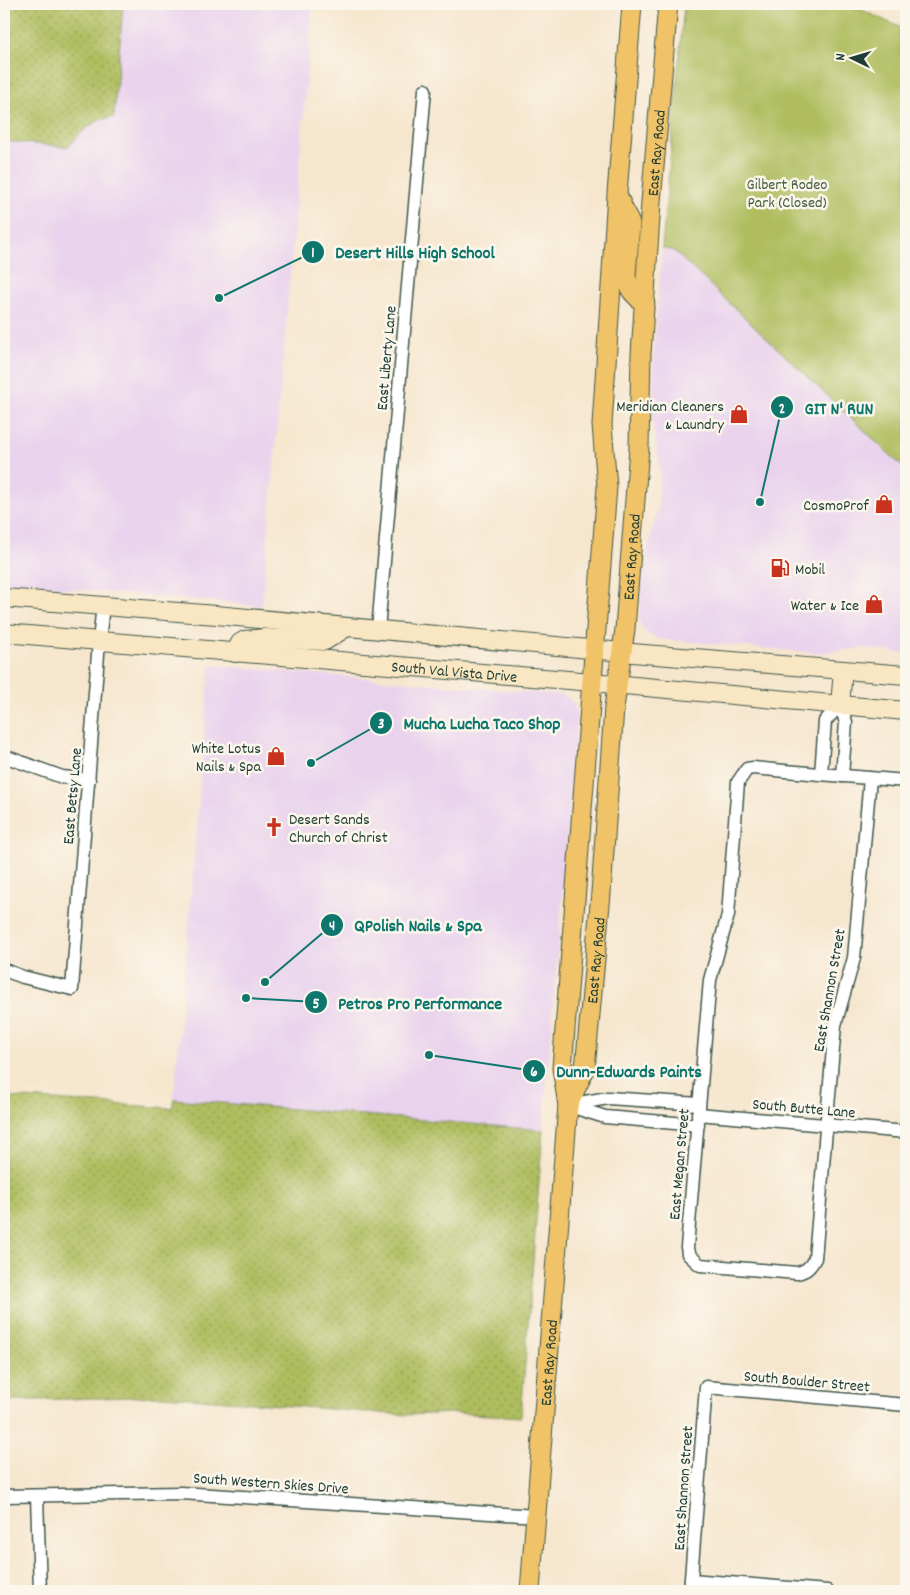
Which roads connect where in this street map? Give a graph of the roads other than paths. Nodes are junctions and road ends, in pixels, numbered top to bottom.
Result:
1 (632, 4) edge
2 (668, 4) edge
3 (425, 90) dead end
4 (617, 194) junction
5 (645, 304) junction
6 (4, 598) edge
7 (103, 605) junction
8 (347, 627) junction
9 (378, 630) junction
10 (4, 633) edge
11 (99, 641) junction
12 (595, 649) junction
13 (622, 652) junction
14 (235, 653) junction
15 (842, 670) junction
16 (906, 675) edge
17 (592, 682) junction
18 (617, 685) junction
19 (840, 705) junction
20 (906, 711) edge
21 (4, 756) edge
22 (821, 774) junction
23 (842, 776) junction
24 (870, 778) junction
25 (89, 780) junction
26 (906, 781) edge
27 (4, 970) edge
28 (568, 1105) junction
29 (698, 1114) junction
30 (827, 1125) junction
31 (906, 1132) edge
32 (811, 1266) joint
33 (706, 1387) joint
34 (906, 1405) edge
35 (4, 1496) edge
36 (37, 1496) junction
37 (536, 1516) junction
38 (690, 1585) edge
39 (40, 1591) edge
40 (530, 1591) edge
41 (827, 1591) edge

1 - 4 main road, East Ray Road
2 - 5 main road, East Ray Road
3 - 9 street, East Liberty Lane
4 - 5 main road
4 - 12 main road, East Ray Road
5 - 13 main road, East Ray Road
6 - 7 main road, South Val Vista Drive
7 - 8 main road, South Val Vista Drive
7 - 11 street, East Betsy Lane
8 - 9 main road, South Val Vista Drive
8 - 14 main road
9 - 12 main road, South Val Vista Drive
10 - 11 main road, South Val Vista Drive
11 - 14 main road, South Val Vista Drive
11 - 25 street, East Betsy Lane
12 - 13 main road, South Val Vista Drive
12 - 17 main road, East Ray Road
13 - 15 main road, South Val Vista Drive
13 - 18 main road, East Ray Road
14 - 17 main road, South Val Vista Drive
15 - 16 main road, South Val Vista Drive
15 - 19 main road
17 - 18 main road, South Val Vista Drive
17 - 28 main road, East Ray Road
18 - 19 main road, South Val Vista Drive
18 - 28 main road, East Ray Road
19 - 20 main road, South Val Vista Drive
19 - 22 street
19 - 23 street
21 - 25 street
22 - 23 street
22 - 29 street, East Megan Street
23 - 24 street
24 - 26 street
24 - 30 street, East Shannon Street
25 - 27 street, East Betsy Lane
28 - 29 street, South Butte Lane
28 - 29 street, South Butte Lane
28 - 37 main road, East Ray Road
29 - 30 street, South Butte Lane
29 - 32 street, East Megan Street
30 - 31 street, South Butte Lane
30 - 32 street, East Shannon Street
33 - 34 street, South Boulder Street
33 - 38 street, East Shannon Street
35 - 36 street, South Western Skies Drive
36 - 37 street, South Western Skies Drive
36 - 39 street
37 - 40 main road, East Ray Road
38 - 41 street

